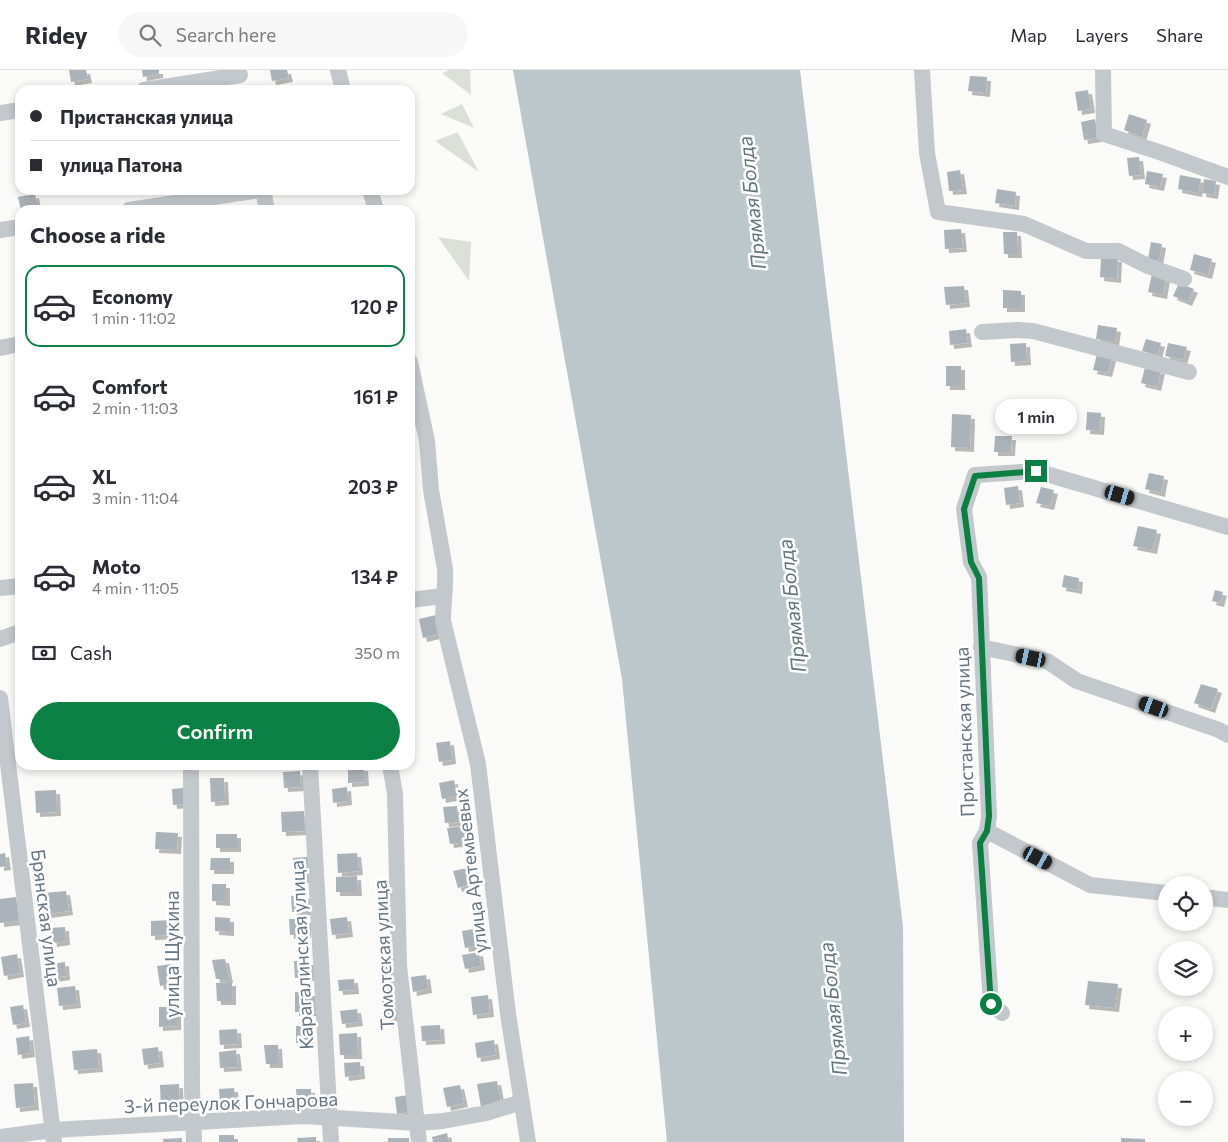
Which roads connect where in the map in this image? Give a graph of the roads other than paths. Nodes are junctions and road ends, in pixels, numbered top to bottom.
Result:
1 (338, 70) edge
2 (922, 70) edge
3 (1104, 70) edge
4 (240, 78) edge
5 (184, 85) edge
6 (342, 85) edge
7 (15, 111) edge
8 (0, 113) edge
9 (1228, 177) edge
10 (228, 195) edge
11 (162, 205) edge
12 (15, 228) edge
13 (0, 230) edge
14 (1184, 279) dead end
15 (982, 332) dead end
16 (15, 345) edge
17 (0, 348) edge
18 (1189, 372) dead end
19 (415, 385) edge
20 (1228, 527) edge
21 (15, 586) edge
22 (0, 588) edge
23 (443, 596) junction
24 (415, 599) edge
25 (15, 634) edge
26 (0, 639) edge
27 (981, 647) junction
28 (0, 698) edge
29 (1228, 735) edge
30 (191, 770) edge
31 (310, 770) edge
32 (391, 770) edge
33 (987, 831) junction
34 (1158, 892) edge
35 (1213, 898) edge
36 (1228, 900) edge
37 (1002, 1013) dead end
38 (522, 1102) junction
39 (330, 1117) junction
40 (193, 1122) junction
41 (417, 1123) junction
42 (54, 1136) edge
43 (0, 1137) edge
44 (194, 1142) edge
45 (331, 1142) edge
46 (419, 1142) edge
47 (528, 1142) edge

1 - 6 street
2 - 14 street
3 - 9 street
4 - 5 street
7 - 8 street
10 - 11 street
12 - 13 street
15 - 18 street
16 - 17 street
19 - 23 street, улица Артемьевых
20 - 27 street, Пристанская улица
21 - 22 street
23 - 24 street
23 - 38 street, улица Артемьевых
25 - 26 street
27 - 29 street
27 - 33 street, Пристанская улица
28 - 42 street, Брянская улица
30 - 40 street, улица Щукина
31 - 39 street, Карагалинская улица
32 - 41 street, Томотская улица
33 - 34 street
33 - 37 street, Пристанская улица
35 - 36 street
38 - 41 street, 3-й переулок Гончарова
38 - 47 street, улица Артемьевых
39 - 40 street, 3-й переулок Гончарова
39 - 41 street, 3-й переулок Гончарова
39 - 45 street, Карагалинская улица
40 - 42 street, 3-й переулок Гончарова
40 - 44 street, улица Щукина
41 - 46 street, Томотская улица
42 - 43 street, 3-й переулок Гончарова

